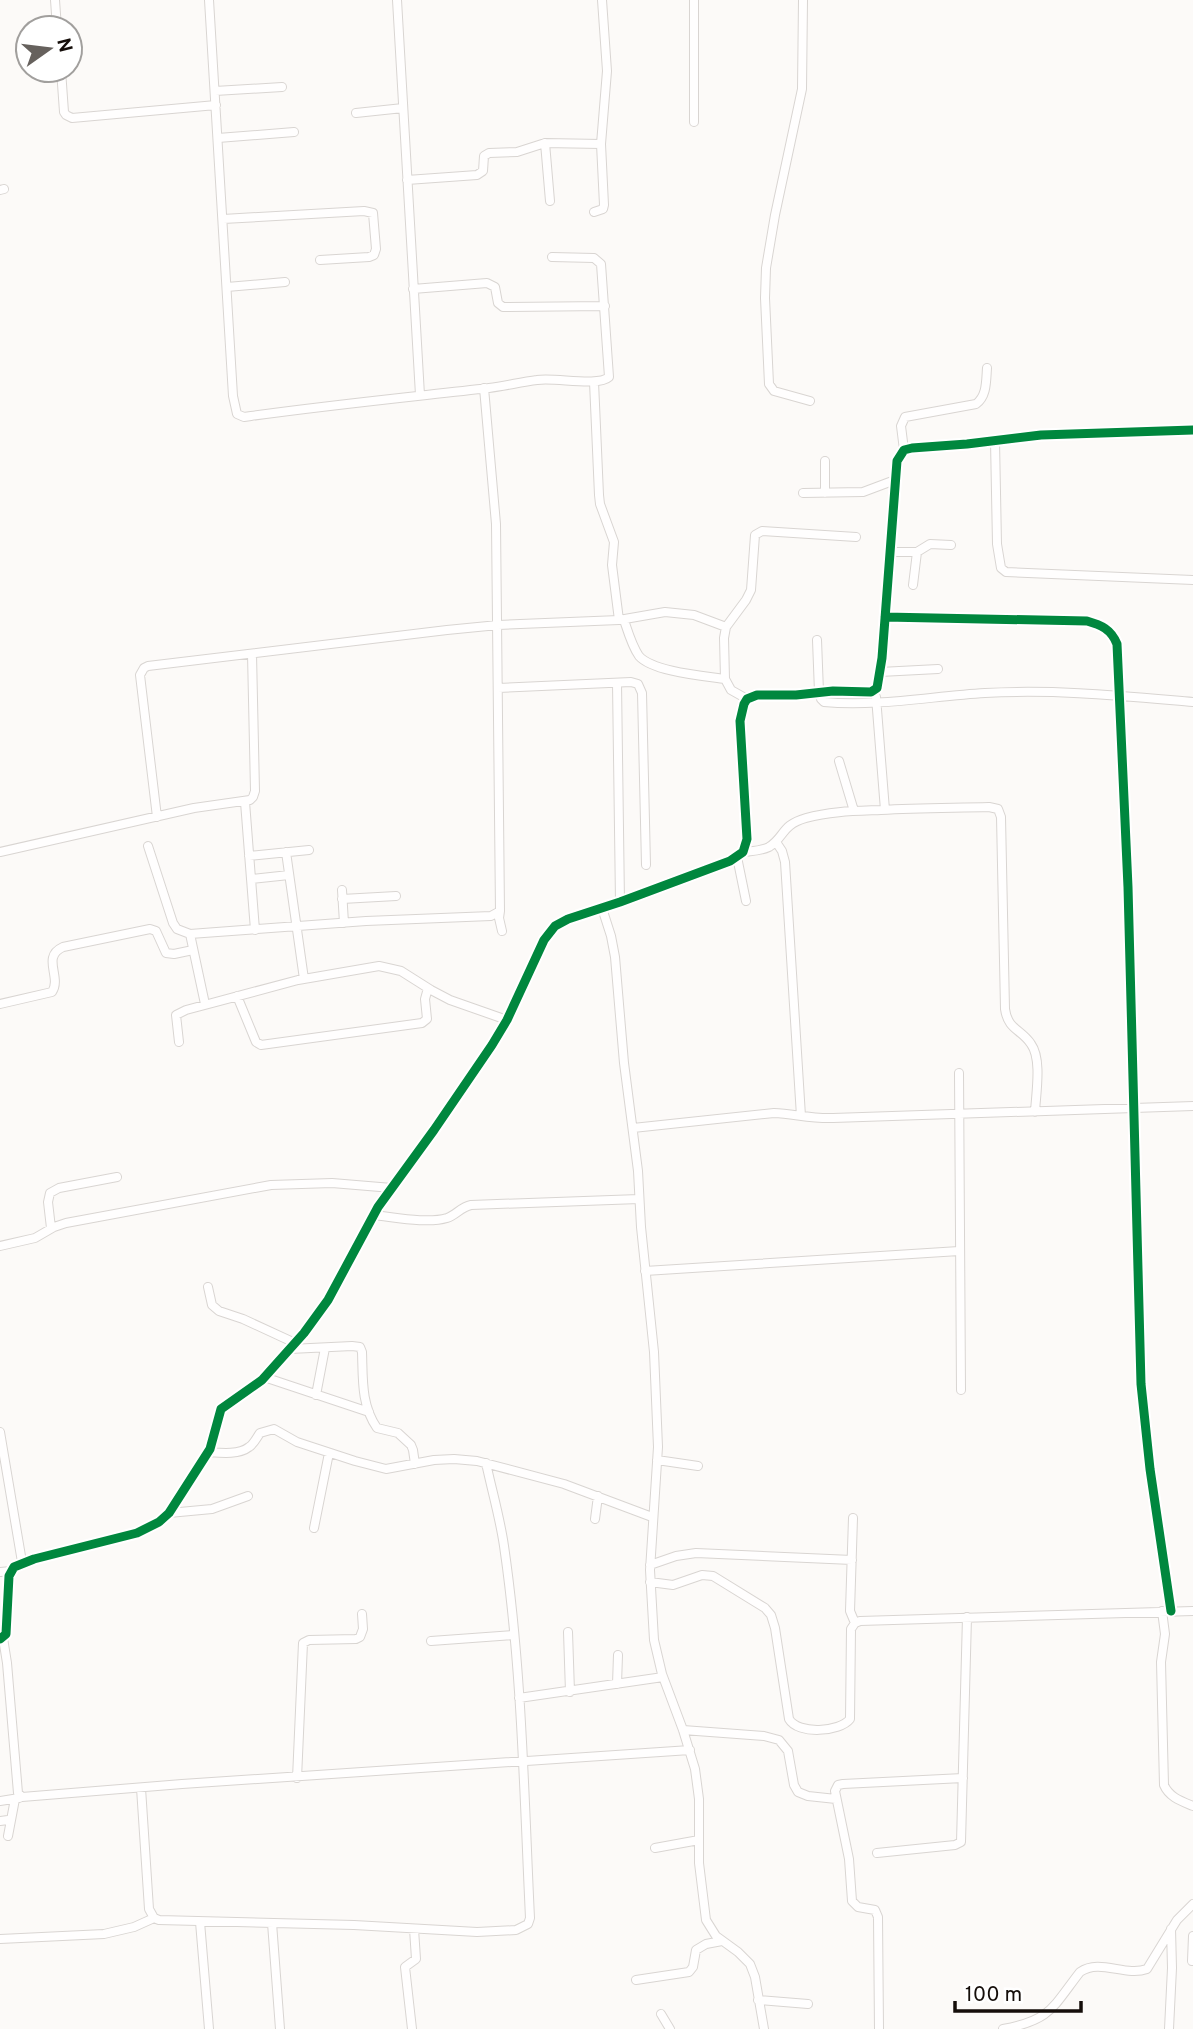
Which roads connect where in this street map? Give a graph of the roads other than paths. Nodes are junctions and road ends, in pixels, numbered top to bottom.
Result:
1 (209, 0) edge
2 (397, 0) edge
3 (602, 0) edge
4 (695, 0) edge
5 (803, 0) edge
6 (62, 84) edge
7 (282, 87) dead end
8 (215, 91) junction
9 (216, 105) junction
10 (403, 108) junction
11 (356, 113) dead end
12 (694, 122) dead end
13 (294, 132) dead end
14 (218, 138) junction
15 (545, 143) junction
16 (601, 144) junction
17 (407, 180) junction
18 (550, 201) dead end
19 (594, 212) dead end
20 (223, 219) junction
21 (552, 257) dead end
22 (320, 260) dead end
23 (285, 282) dead end
24 (228, 287) junction
25 (413, 289) junction
26 (606, 306) junction
27 (987, 368) dead end
28 (594, 382) junction
29 (484, 388) junction
30 (420, 395) junction
31 (810, 401) dead end
32 (1193, 430) edge
33 (995, 441) junction
34 (904, 450) junction
35 (825, 461) dead end
36 (895, 480) junction
37 (803, 493) dead end
38 (825, 493) junction
39 (856, 537) dead end
40 (951, 545) dead end
41 (890, 552) junction
42 (917, 552) junction
43 (1193, 580) edge
44 (913, 585) dead end
45 (885, 617) junction
46 (621, 620) junction
47 (498, 625) junction
48 (726, 627) junction
49 (817, 640) dead end
50 (252, 654) junction
51 (938, 669) dead end
52 (880, 672) junction
53 (725, 680) junction
54 (617, 682) junction
55 (499, 688) junction
56 (875, 691) junction
57 (819, 692) junction
58 (1119, 695) junction
59 (747, 699) junction
60 (877, 701) junction
61 (1193, 702) edge
62 (839, 761) dead end
63 (245, 802) junction
64 (885, 810) junction
65 (854, 811) junction
66 (157, 817) junction
67 (775, 842) junction
68 (148, 846) dead end
69 (309, 850) dead end
70 (0, 852) edge
71 (286, 852) junction
72 (740, 855) junction
73 (249, 856) junction
74 (646, 865) dead end
75 (289, 876) junction
76 (251, 879) junction
77 (397, 896) dead end
78 (746, 901) dead end
79 (620, 902) junction
80 (602, 908) junction
81 (500, 911) junction
82 (344, 923) junction
83 (296, 926) junction
84 (255, 930) junction
85 (502, 931) dead end
86 (190, 933) junction
87 (193, 950) junction
88 (304, 979) junction
89 (428, 988) junction
90 (236, 996) junction
91 (0, 1004) edge
92 (205, 1004) junction
93 (507, 1020) junction
94 (179, 1042) dead end
95 (958, 1073) dead end
96 (1193, 1107) edge
97 (1134, 1109) junction
98 (1035, 1112) junction
99 (958, 1114) junction
100 (801, 1116) junction
101 (633, 1128) junction
102 (117, 1177) dead end
103 (392, 1188) junction
104 (639, 1199) junction
105 (373, 1215) junction
106 (51, 1228) junction
107 (0, 1246) edge
108 (959, 1251) junction
109 (645, 1271) junction
110 (208, 1287) dead end
111 (293, 1346) junction
112 (325, 1348) junction
113 (264, 1377) junction
114 (961, 1390) dead end
115 (316, 1395) junction
116 (369, 1412) junction
117 (0, 1432) edge
118 (208, 1451) junction
119 (329, 1452) junction
120 (657, 1460) junction
121 (486, 1463) junction
122 (415, 1464) junction
123 (698, 1466) dead end
124 (248, 1496) dead end
125 (598, 1496) junction
126 (169, 1513) junction
127 (652, 1517) junction
128 (853, 1518) dead end
129 (595, 1519) dead end
130 (314, 1528) dead end
131 (852, 1560) junction
132 (22, 1562) junction
133 (650, 1565) junction
134 (11, 1570) junction
135 (0, 1572) edge
136 (650, 1582) junction
137 (1167, 1611) junction
138 (1193, 1611) edge
139 (362, 1614) dead end
140 (967, 1618) junction
141 (855, 1623) junction
142 (568, 1632) dead end
143 (513, 1635) junction
144 (1, 1639) edge
145 (431, 1641) dead end
146 (618, 1655) dead end
147 (663, 1677) junction
148 (617, 1684) junction
149 (570, 1692) junction
150 (519, 1698) junction
151 (684, 1730) junction
152 (690, 1751) junction
153 (524, 1761) junction
154 (297, 1778) junction
155 (963, 1779) junction
156 (141, 1788) junction
157 (18, 1798) junction
158 (836, 1799) junction
159 (0, 1801) edge
160 (1193, 1806) edge
161 (8, 1836) dead end
162 (699, 1840) junction
163 (655, 1848) dead end
164 (877, 1853) dead end
165 (1193, 1904) edge
166 (154, 1918) junction
167 (200, 1922) junction
168 (272, 1923) junction
169 (1171, 1928) junction
170 (414, 1929) junction
171 (1193, 1936) edge
172 (0, 1939) edge
173 (722, 1941) junction
174 (1192, 1961) edge
175 (636, 1980) dead end
176 (758, 2000) junction
177 (808, 2004) dead end
178 (661, 2014) dead end
179 (1044, 2016) junction
180 (209, 2029) edge
181 (280, 2029) edge
182 (412, 2029) edge
183 (670, 2029) edge
184 (764, 2029) edge
185 (879, 2029) edge
186 (1003, 2029) edge
187 (1041, 2029) edge
188 (1169, 2029) edge

1 - 8 street
2 - 10 street
3 - 16 street
4 - 12 street
5 - 31 street
6 - 9 street
7 - 8 street
8 - 9 street
9 - 14 street
10 - 11 street
10 - 17 street
13 - 14 street
14 - 20 street
15 - 16 street
15 - 17 street
15 - 18 street
16 - 19 street
17 - 25 street
20 - 22 street
20 - 24 street
21 - 26 street
23 - 24 street
24 - 30 street
25 - 26 street
25 - 30 street
26 - 28 street
27 - 34 street
28 - 29 street
28 - 46 street
29 - 30 street
29 - 47 street
32 - 33 street
33 - 34 street
33 - 43 street
34 - 36 street
35 - 38 street
36 - 38 street
36 - 41 street
37 - 38 street
39 - 48 street
40 - 42 street
41 - 42 street
41 - 45 street
42 - 44 street
45 - 52 street
45 - 58 street
46 - 47 street
46 - 48 street
46 - 53 street
47 - 50 street
47 - 55 street
48 - 53 street
49 - 57 street
50 - 63 street
50 - 66 street
51 - 52 street
52 - 56 street
53 - 59 street
54 - 55 street
54 - 74 street
54 - 79 street
55 - 81 street
56 - 57 street
56 - 60 street
57 - 59 street
57 - 60 street
58 - 60 street
58 - 61 street
58 - 97 street
59 - 72 street
60 - 64 street
62 - 65 street
63 - 66 street
63 - 73 street
64 - 65 street
64 - 98 street
65 - 67 street
66 - 70 street
67 - 72 street
67 - 100 street
68 - 86 street
69 - 71 street
71 - 73 street
71 - 75 street
72 - 78 street
72 - 79 street
73 - 76 street
75 - 76 street
75 - 83 street
76 - 84 street
77 - 82 street
79 - 80 street
80 - 93 street
80 - 101 street
81 - 82 street
81 - 85 street
82 - 83 street
83 - 84 street
83 - 88 street
84 - 86 street
86 - 87 street
87 - 91 street
87 - 92 street
88 - 89 street
88 - 90 street
89 - 90 street
89 - 93 street
90 - 92 street
92 - 94 street
93 - 103 street
95 - 99 street
96 - 97 street
97 - 98 street
97 - 137 street
98 - 99 street
99 - 100 street
99 - 108 street
100 - 101 street
101 - 104 street
102 - 106 street
103 - 105 street
103 - 106 street
104 - 105 street
104 - 109 street
105 - 111 street
106 - 107 street
108 - 109 street
108 - 114 street
109 - 120 street
110 - 111 street
111 - 112 street
111 - 113 street
112 - 115 street
112 - 116 street
113 - 115 street
113 - 118 street
115 - 116 street
116 - 122 street
117 - 132 street
118 - 119 street
118 - 126 street
119 - 122 street
119 - 130 street
120 - 123 street
120 - 127 street
121 - 122 street
121 - 125 street
121 - 143 street
124 - 126 street
125 - 127 street
125 - 129 street
126 - 132 street
127 - 133 street
128 - 131 street
131 - 133 street
131 - 141 street
132 - 134 street
133 - 136 street
134 - 135 street
134 - 144 street
136 - 141 street
136 - 147 street
137 - 138 street
137 - 140 street
137 - 160 street
139 - 154 street
140 - 141 street
140 - 155 street
142 - 149 street
143 - 145 street
143 - 150 street
144 - 157 street
146 - 148 street
147 - 148 street
147 - 151 street
148 - 149 street
149 - 150 street
150 - 153 street
151 - 152 street
151 - 158 street
152 - 153 street
152 - 162 street
153 - 154 street
153 - 170 street
154 - 156 street
155 - 158 street
155 - 164 street
156 - 157 street
156 - 166 street
157 - 159 street
157 - 161 street
158 - 185 street
162 - 163 street
162 - 173 street
165 - 169 street
166 - 167 street
166 - 172 street
167 - 168 street
167 - 180 street
168 - 170 street
168 - 181 street
169 - 179 street
169 - 188 street
170 - 182 street
171 - 174 street
173 - 175 street
173 - 176 street
176 - 177 street
176 - 184 street
178 - 183 street
179 - 186 street
179 - 187 street

